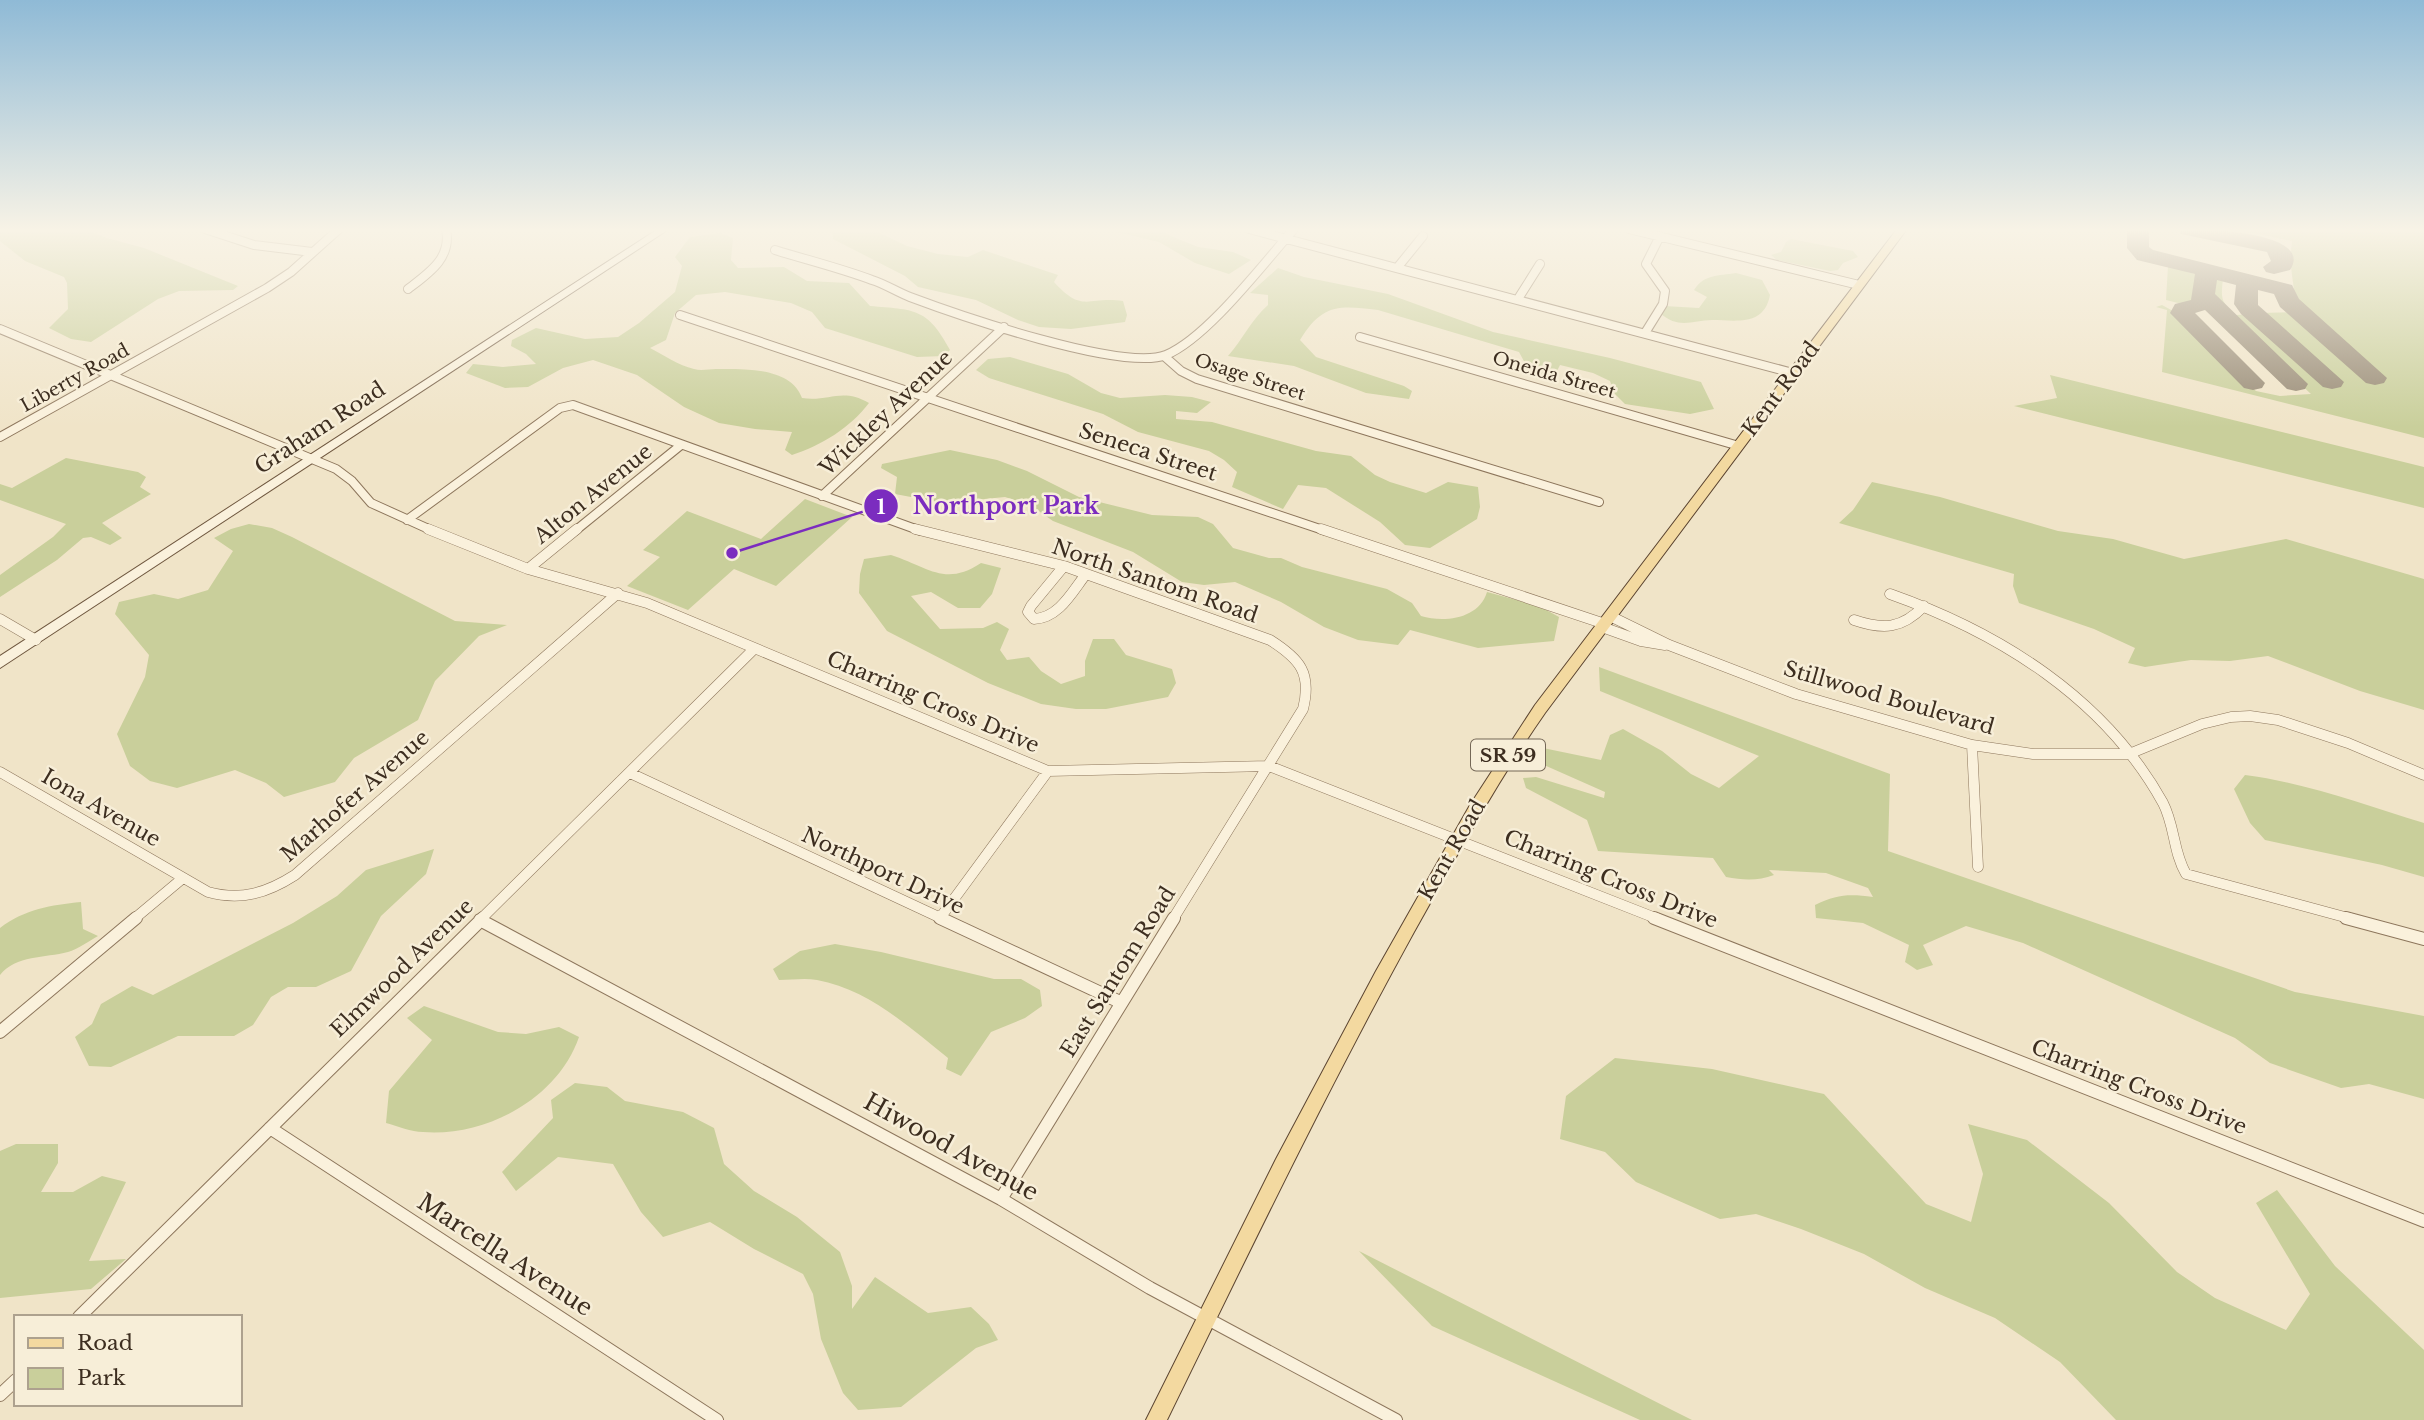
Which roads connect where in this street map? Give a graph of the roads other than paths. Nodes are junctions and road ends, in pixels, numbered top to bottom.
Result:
1 (254, 295) edge
2 (562, 295) edge
3 (904, 295) edge
4 (1235, 295) edge
5 (1504, 295) edge
6 (1520, 295) edge
7 (1665, 295) edge
8 (1852, 295) edge
9 (1518, 299) junction
10 (680, 315) dead end
11 (1004, 327) junction
12 (0, 329) edge
13 (1645, 333) junction
14 (1360, 337) dead end
15 (1164, 356) junction
16 (1793, 373) junction
17 (112, 375) junction
18 (928, 398) junction
19 (0, 437) edge
20 (681, 445) junction
21 (1739, 446) junction
22 (313, 458) junction
23 (822, 496) junction
24 (1600, 502) dead end
25 (407, 520) junction
26 (1064, 566) junction
27 (528, 569) junction
28 (1086, 574) junction
29 (618, 593) junction
30 (1890, 594) dead end
31 (1924, 606) junction
32 (0, 619) edge
33 (1854, 620) dead end
34 (1606, 622) junction
35 (36, 640) junction
36 (754, 649) junction
37 (0, 663) edge
38 (1972, 745) junction
39 (2129, 754) junction
40 (1269, 766) junction
41 (1048, 771) junction
42 (0, 772) edge
43 (630, 773) junction
44 (2424, 775) edge
45 (1458, 839) junction
46 (1978, 866) dead end
47 (183, 878) junction
48 (940, 918) junction
49 (480, 920) junction
50 (2424, 939) edge
51 (1121, 1003) junction
52 (0, 1032) edge
53 (270, 1128) junction
54 (1001, 1199) junction
55 (2424, 1221) edge
56 (81, 1315) edge
57 (1206, 1319) junction
58 (14, 1382) edge
59 (0, 1395) edge
60 (717, 1420) edge
61 (1156, 1420) edge
62 (1396, 1420) edge

1 - 17 street, Liberty Road
2 - 22 main road, Graham Road
3 - 11 street, Osage Street
4 - 15 street
5 - 9 street
6 - 9 street
7 - 13 street
8 - 16 main road, Kent Road / SR 59
9 - 13 street
10 - 18 street, Seneca Street
11 - 15 street, Osage Street
11 - 18 street, Wickley Avenue
12 - 17 street, Charring Cross Drive
13 - 16 street
14 - 21 street, Oneida Street
15 - 24 street, Osage Street
16 - 21 main road, Kent Road / SR 59
17 - 19 street, Liberty Road
17 - 22 street, Charring Cross Drive
18 - 23 street, Wickley Avenue
18 - 34 street, Seneca Street
20 - 23 street, North Santom Road
20 - 25 street, North Santom Road
20 - 27 street, Alton Avenue
21 - 34 main road, Kent Road / SR 59
22 - 25 street, Charring Cross Drive
22 - 35 main road, Graham Road
23 - 26 street, North Santom Road
25 - 27 street, Charring Cross Drive
26 - 28 street, North Santom Road
26 - 28 street
27 - 29 street, Charring Cross Drive
28 - 40 street, North Santom Road
29 - 36 street, Charring Cross Drive
29 - 47 street, Marhofer Avenue
30 - 31 street
31 - 33 street
31 - 39 street
32 - 35 street
34 - 38 street, Stillwood Boulevard
34 - 45 main road, Kent Road / SR 59
35 - 37 main road, Graham Road
36 - 41 street, Charring Cross Drive
36 - 43 street, Elmwood Avenue
38 - 39 street, Stillwood Boulevard
38 - 46 street
39 - 44 street, Stillwood Boulevard
39 - 50 street
40 - 41 street, Charring Cross Drive
40 - 45 street, Charring Cross Drive
40 - 51 street, East Santom Road
41 - 48 street
42 - 47 street, Iona Avenue
43 - 48 street, Northport Drive
43 - 49 street, Elmwood Avenue
45 - 55 street, Charring Cross Drive
45 - 57 main road, Kent Road / SR 59
47 - 52 street
48 - 51 street, Northport Drive
49 - 53 street, Elmwood Avenue
49 - 54 street, Hiwood Avenue
51 - 54 street, East Santom Road
53 - 56 street, Elmwood Avenue
53 - 60 street, Marcella Avenue
54 - 57 street, Hiwood Avenue
57 - 61 main road, Kent Road / SR 59
57 - 62 street, Hiwood Avenue
58 - 59 street

